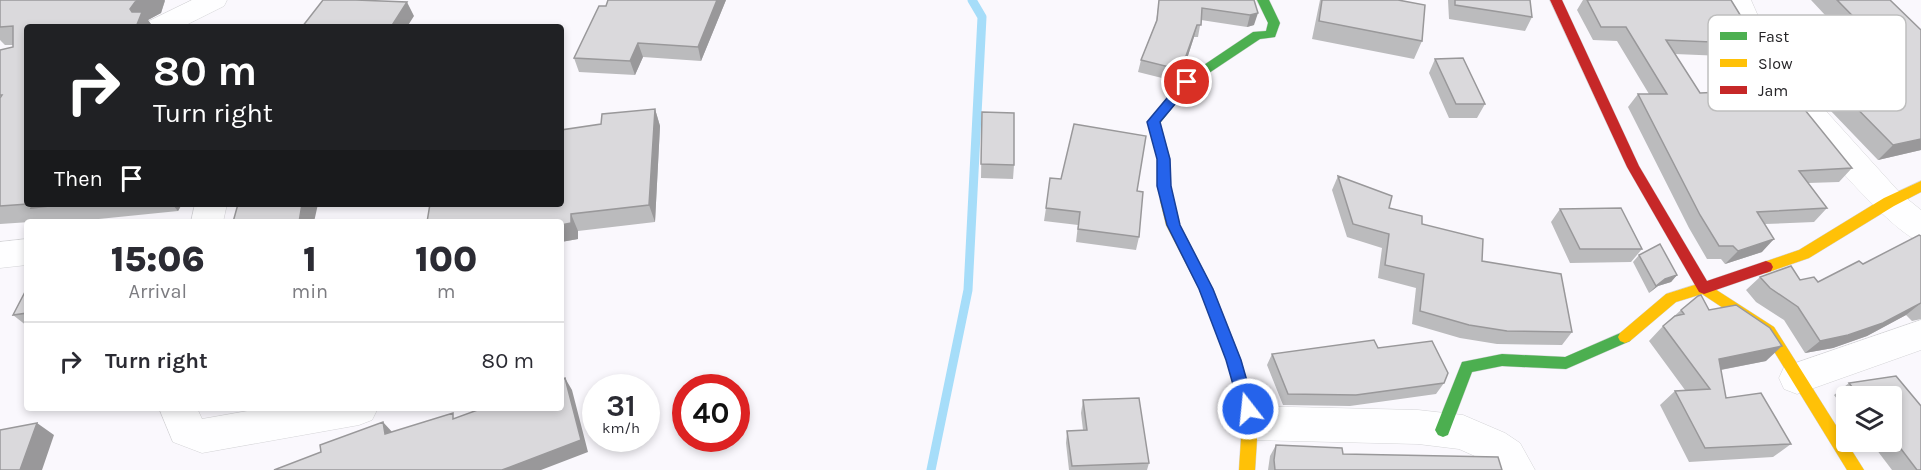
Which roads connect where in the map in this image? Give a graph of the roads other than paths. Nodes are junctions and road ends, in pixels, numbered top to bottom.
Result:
1 (214, 0) edge
2 (1263, 0) edge
3 (1556, 0) edge
4 (1738, 0) edge
5 (1744, 15) edge
6 (170, 24) edge
7 (1809, 111) edge
8 (1921, 186) edge
9 (1889, 202) junction
10 (1921, 229) edge
11 (24, 252) edge
12 (0, 255) edge
13 (1704, 288) junction
14 (1921, 335) edge
15 (1797, 378) junction
16 (179, 411) edge
17 (342, 411) edge
18 (1250, 423) junction
19 (1443, 430) junction
20 (1247, 470) edge
21 (1515, 470) edge
22 (1856, 470) edge

1 - 6 street
2 - 18 street
3 - 13 street
4 - 5 street
7 - 9 street
8 - 9 street
9 - 10 street
9 - 13 street
11 - 12 street
13 - 15 street
13 - 19 street
14 - 15 street
15 - 22 street
16 - 17 street
18 - 19 street
18 - 20 street
19 - 21 street

